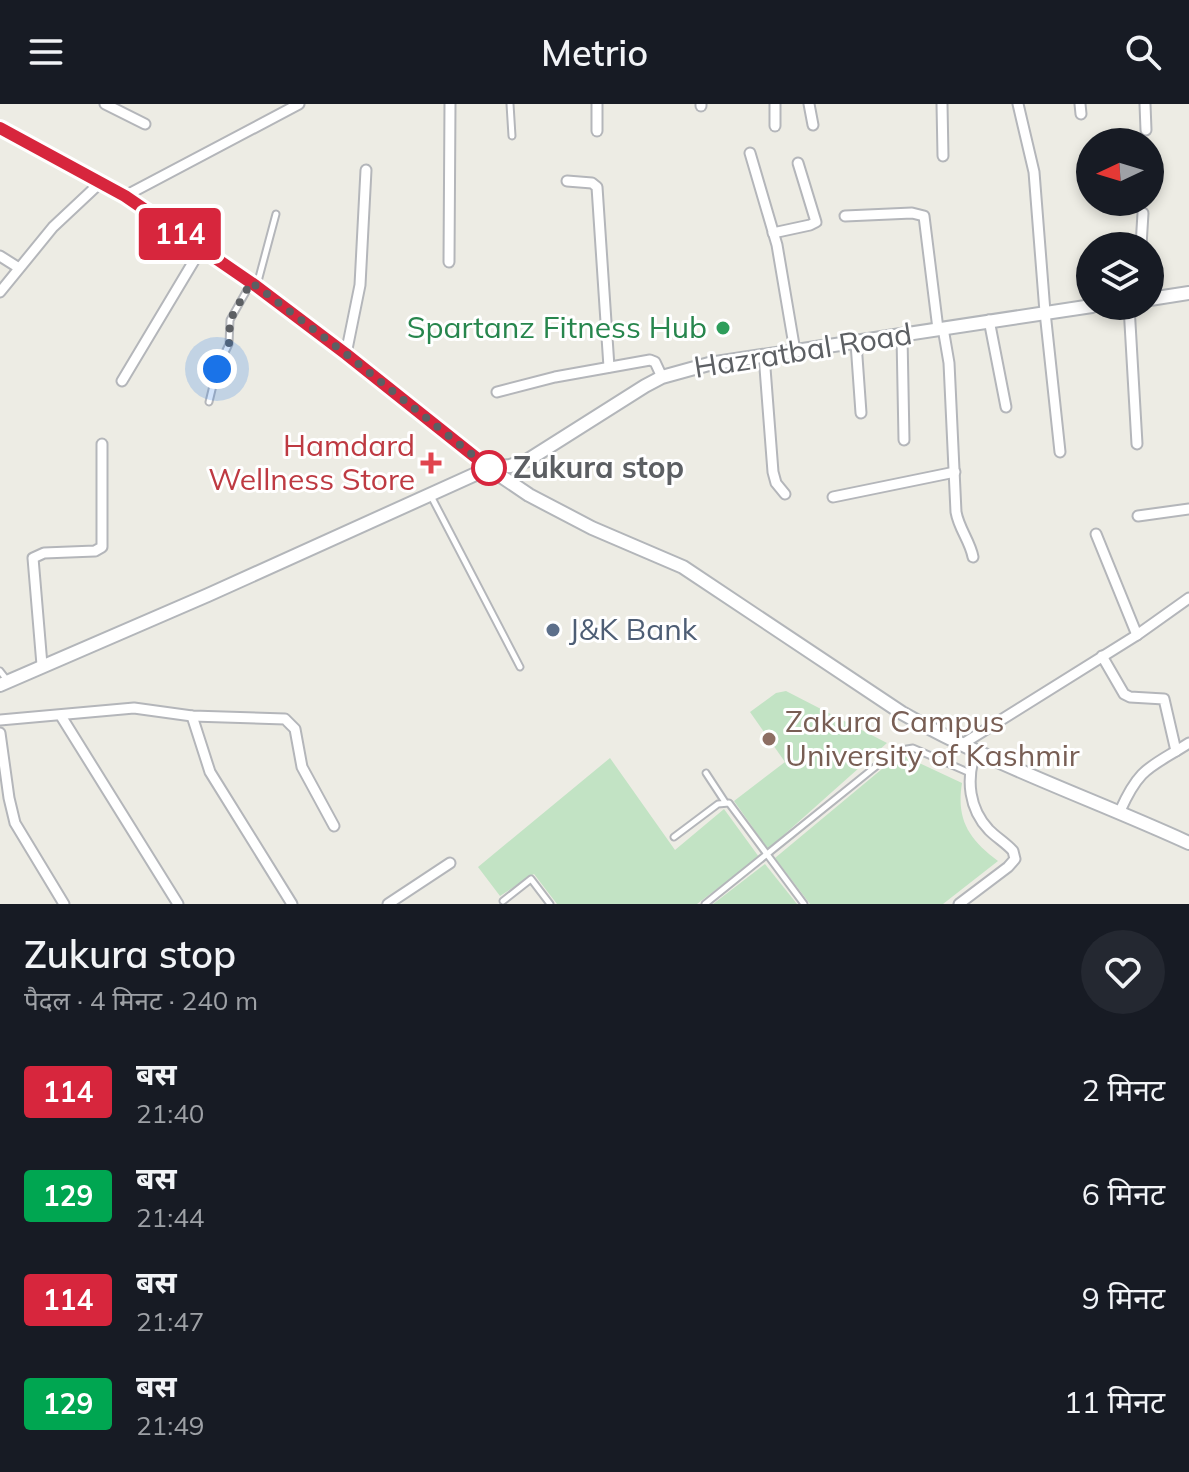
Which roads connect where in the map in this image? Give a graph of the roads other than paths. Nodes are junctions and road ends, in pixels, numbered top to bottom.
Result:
1 (105, 104) edge
2 (299, 104) edge
3 (450, 104) edge
4 (510, 104) edge
5 (597, 104) edge
6 (775, 104) edge
7 (809, 104) edge
8 (942, 104) edge
9 (1018, 104) edge
10 (1145, 104) edge
11 (145, 124) dead end
12 (813, 125) dead end
13 (775, 126) dead end
14 (0, 128) edge
15 (1146, 128) edge
16 (597, 131) dead end
17 (512, 136) dead end
18 (750, 153) dead end
19 (943, 156) dead end
20 (798, 163) dead end
21 (366, 170) dead end
22 (567, 181) dead end
23 (101, 182) junction
24 (125, 196) junction
25 (276, 214) dead end
26 (845, 216) dead end
27 (773, 233) junction
28 (201, 249) junction
29 (0, 256) edge
30 (449, 262) dead end
31 (19, 268) junction
32 (254, 284) junction
33 (0, 292) edge
34 (1189, 293) edge
35 (1164, 297) edge
36 (1076, 308) edge
37 (1045, 312) junction
38 (989, 320) junction
39 (1130, 320) edge
40 (940, 328) junction
41 (902, 336) junction
42 (856, 343) junction
43 (795, 351) junction
44 (346, 354) junction
45 (764, 355) junction
46 (609, 367) junction
47 (662, 377) junction
48 (122, 381) dead end
49 (497, 392) dead end
50 (209, 402) dead end
51 (1006, 407) dead end
52 (861, 413) dead end
53 (904, 440) dead end
54 (102, 444) dead end
55 (1137, 444) dead end
56 (1060, 452) dead end
57 (489, 468) junction
58 (955, 472) junction
59 (785, 494) dead end
60 (431, 496) junction
61 (833, 497) dead end
62 (1189, 509) edge
63 (1138, 516) dead end
64 (1096, 534) dead end
65 (973, 557) dead end
66 (1189, 598) edge
67 (1137, 635) junction
68 (1102, 656) junction
69 (42, 665) junction
70 (520, 667) dead end
71 (3, 679) edge
72 (61, 716) junction
73 (192, 716) junction
74 (0, 720) edge
75 (0, 733) edge
76 (1189, 743) edge
77 (961, 745) junction
78 (1176, 751) junction
79 (975, 753) junction
80 (706, 773) dead end
81 (970, 773) junction
82 (726, 802) junction
83 (1120, 811) junction
84 (334, 826) dead end
85 (674, 837) dead end
86 (1189, 843) edge
87 (767, 856) junction
88 (450, 863) dead end
89 (503, 901) dead end
90 (64, 904) edge
91 (178, 904) edge
92 (292, 904) edge
93 (388, 904) edge
94 (550, 904) edge
95 (705, 904) edge
96 (804, 904) edge
97 (959, 904) edge

1 - 11 street
2 - 24 street
3 - 30 street
4 - 17 lane
5 - 16 street
6 - 13 street
7 - 12 street
8 - 19 street
9 - 37 street
10 - 15 street
14 - 23 main road
18 - 27 street
20 - 27 street
21 - 44 street
22 - 46 street
23 - 24 main road
23 - 31 street
24 - 28 main road
25 - 32 lane
26 - 40 street
27 - 43 street
28 - 32 main road
28 - 48 street
29 - 31 street
31 - 33 street
32 - 44 main road
32 - 50 lane
34 - 35 main road
36 - 37 main road, Hazratbal Road
37 - 38 main road, Hazratbal Road
37 - 56 street
38 - 40 main road, Hazratbal Road
38 - 51 street
39 - 55 street
40 - 41 main road, Hazratbal Road
40 - 58 street
41 - 42 main road, Hazratbal Road
41 - 53 street
42 - 43 main road, Hazratbal Road
42 - 52 street
43 - 45 main road, Hazratbal Road
44 - 57 main road
45 - 47 main road, Hazratbal Road
45 - 59 street
46 - 47 street
46 - 49 street
47 - 57 main road, Hazratbal Road
54 - 69 street
57 - 60 main road, Hazratbal Road
57 - 77 main road
58 - 61 street
58 - 65 street
60 - 69 main road, Hazratbal Road
60 - 70 lane
62 - 63 street
64 - 67 street
66 - 67 street
67 - 68 street
68 - 77 street
68 - 78 street
69 - 71 main road, Hazratbal Road
72 - 73 street
72 - 74 street
72 - 91 street
73 - 84 street
73 - 92 street
75 - 90 street
76 - 78 street
77 - 79 main road
78 - 83 street
79 - 81 street
79 - 83 main road
80 - 82 lane
81 - 87 lane
81 - 97 street
82 - 85 lane
82 - 87 lane
83 - 86 main road
87 - 95 lane
87 - 96 lane
88 - 93 street
89 - 94 lane

